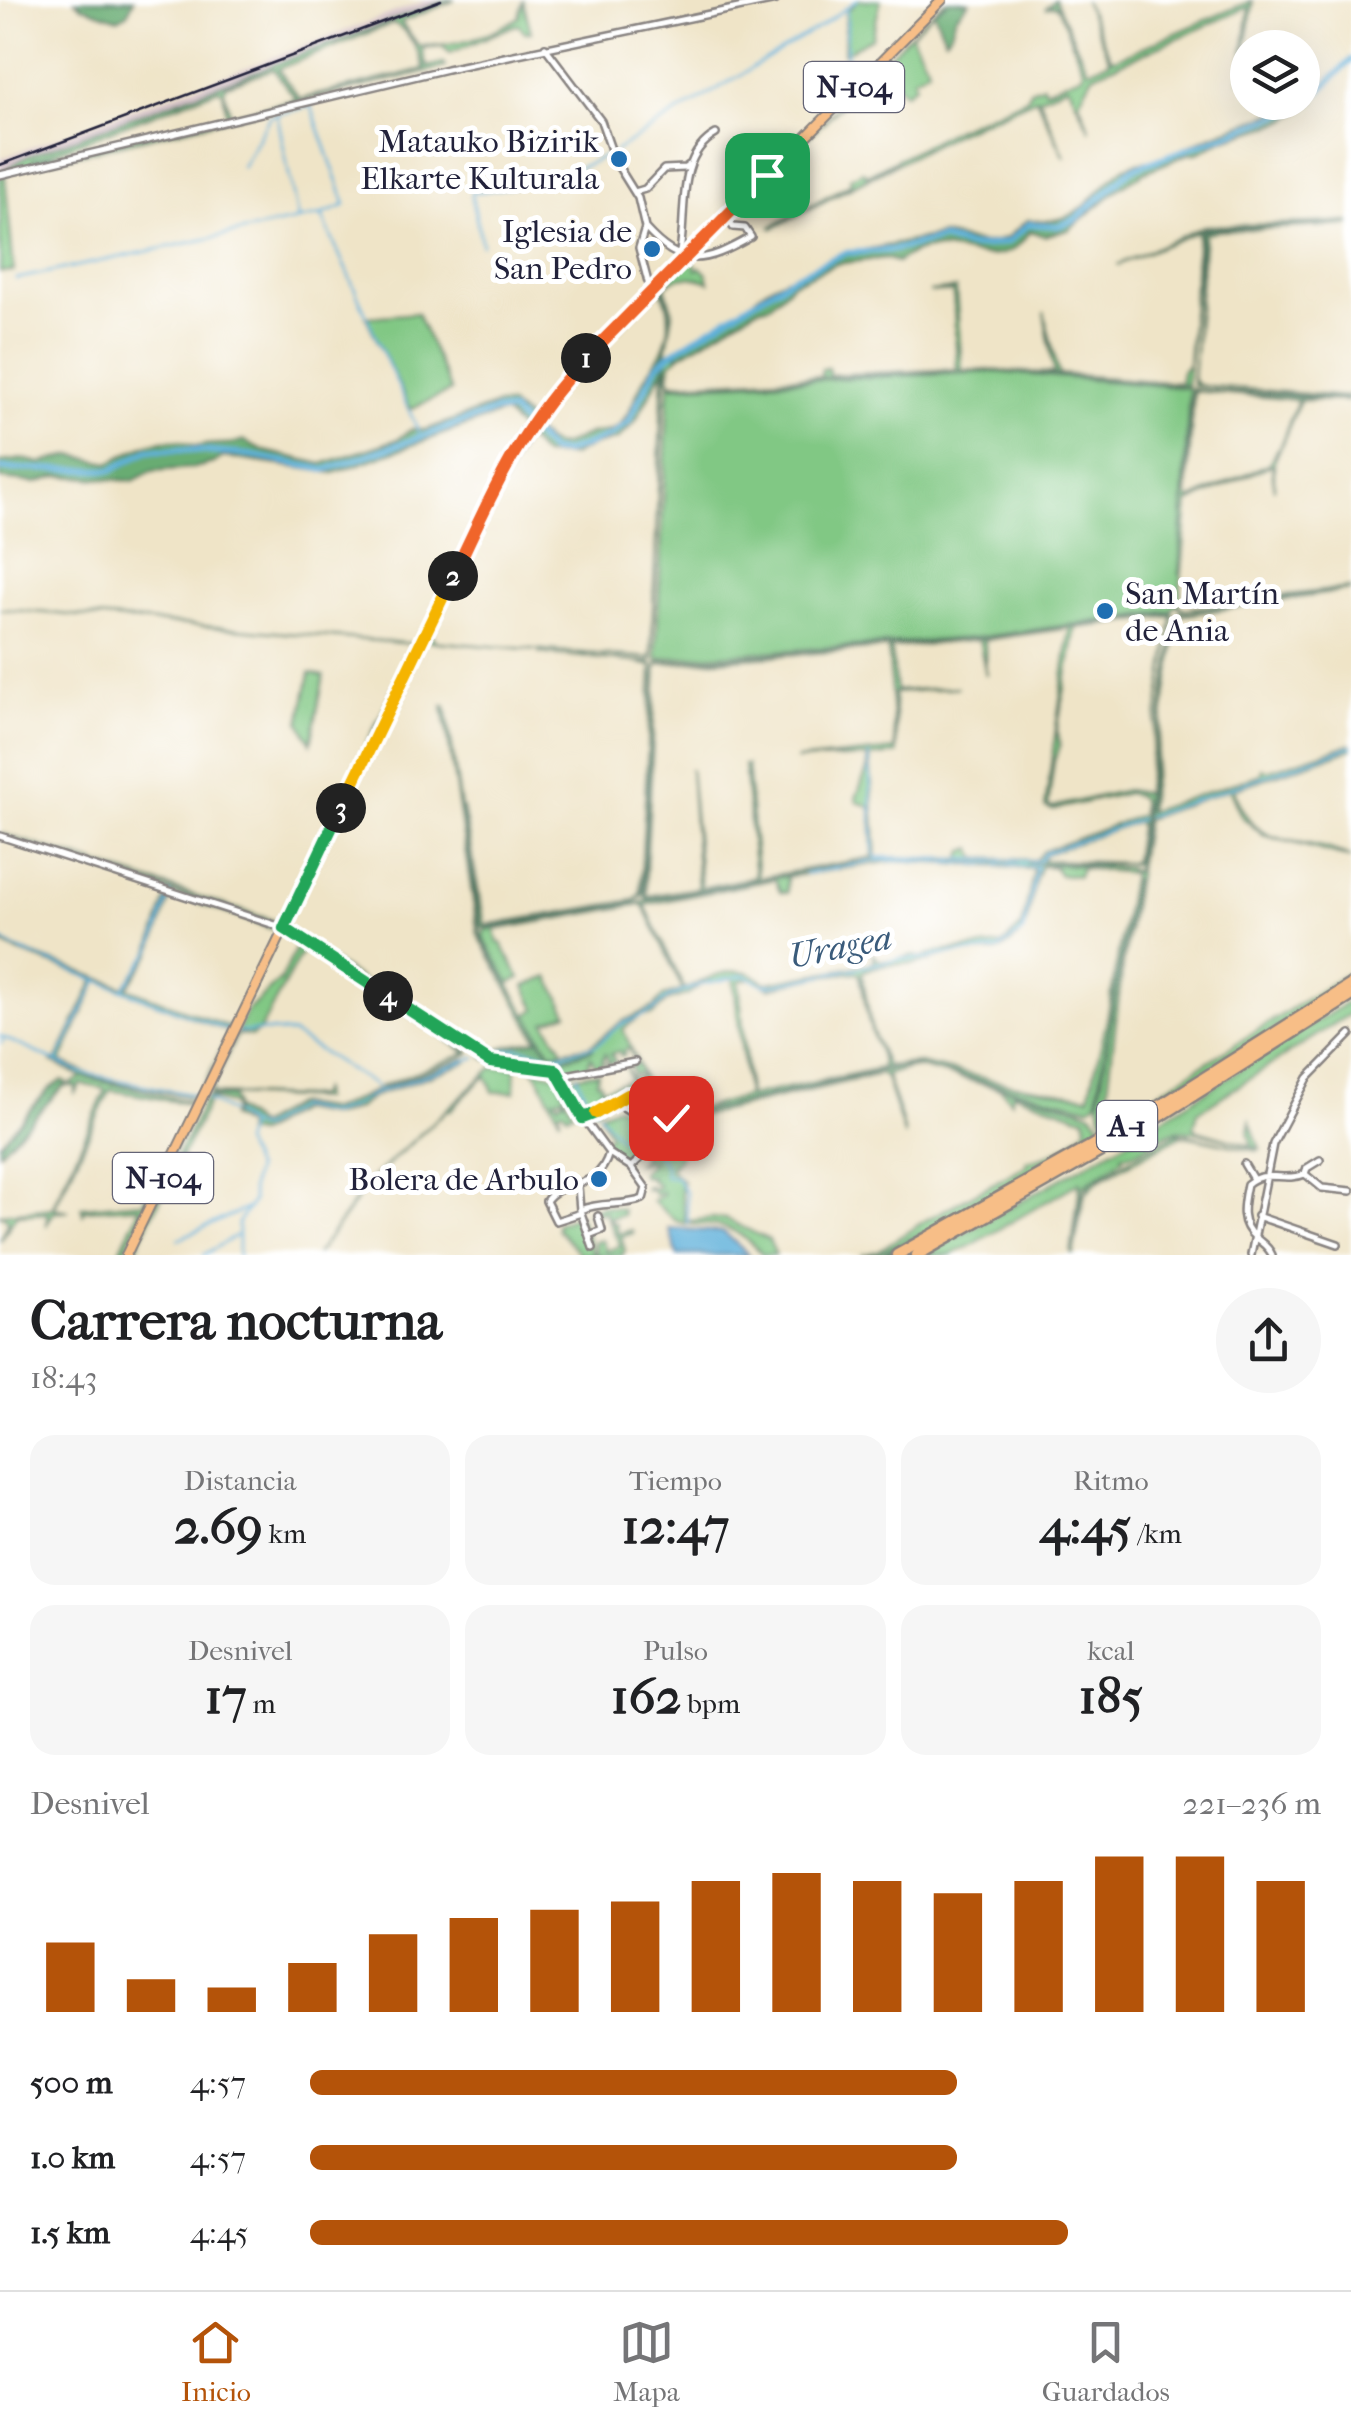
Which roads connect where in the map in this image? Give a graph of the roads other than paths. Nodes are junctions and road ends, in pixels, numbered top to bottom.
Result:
1 (776, 0) edge
2 (942, 0) edge
3 (545, 47) junction
4 (716, 134) dead end
5 (690, 165) junction
6 (0, 175) edge
7 (635, 192) junction
8 (727, 216) junction
9 (645, 228) junction
10 (705, 238) junction
11 (712, 254) junction
12 (682, 258) junction
13 (658, 285) junction
14 (0, 836) edge
15 (284, 928) junction
16 (1351, 984) edge
17 (1351, 996) edge
18 (1351, 1034) edge
19 (635, 1062) dead end
20 (561, 1076) junction
21 (614, 1102) junction
22 (583, 1118) junction
23 (656, 1140) junction
24 (609, 1152) junction
25 (1320, 1160) dead end
26 (1244, 1164) dead end
27 (631, 1167) junction
28 (1265, 1173) junction
29 (1305, 1174) junction
30 (1254, 1179) junction
31 (578, 1186) junction
32 (1351, 1190) edge
33 (581, 1212) junction
34 (598, 1216) dead end
35 (1257, 1216) junction
36 (589, 1236) junction
37 (1254, 1236) junction
38 (1338, 1244) dead end
39 (593, 1248) dead end
40 (126, 1255) edge
41 (897, 1255) edge
42 (917, 1255) edge
43 (1251, 1255) edge
44 (1272, 1255) edge

1 - 3 street
2 - 8 main road, N-104
3 - 6 street
3 - 7 street
4 - 5 street
5 - 7 street
5 - 12 street
7 - 9 street
8 - 10 main road, N-104
8 - 11 street
9 - 12 street
9 - 13 street
10 - 11 street
10 - 12 main road, N-104
11 - 12 street
12 - 13 main road, N-104
13 - 15 main road, N-104
14 - 15 street
15 - 20 street
15 - 40 main road, N-104
16 - 41 highway, A-1
17 - 42 highway, A-1
18 - 28 street
19 - 20 street
20 - 22 street
21 - 22 street
21 - 23 street
21 - 23 street
22 - 24 street
23 - 27 street
24 - 27 street
24 - 31 street
25 - 29 street
26 - 30 street
27 - 33 street
28 - 29 street
28 - 30 street
28 - 35 street
29 - 32 street
30 - 37 street
31 - 33 street
31 - 33 street
33 - 36 street
34 - 36 street
35 - 37 street
35 - 38 street
36 - 39 street
37 - 43 street
37 - 44 street

